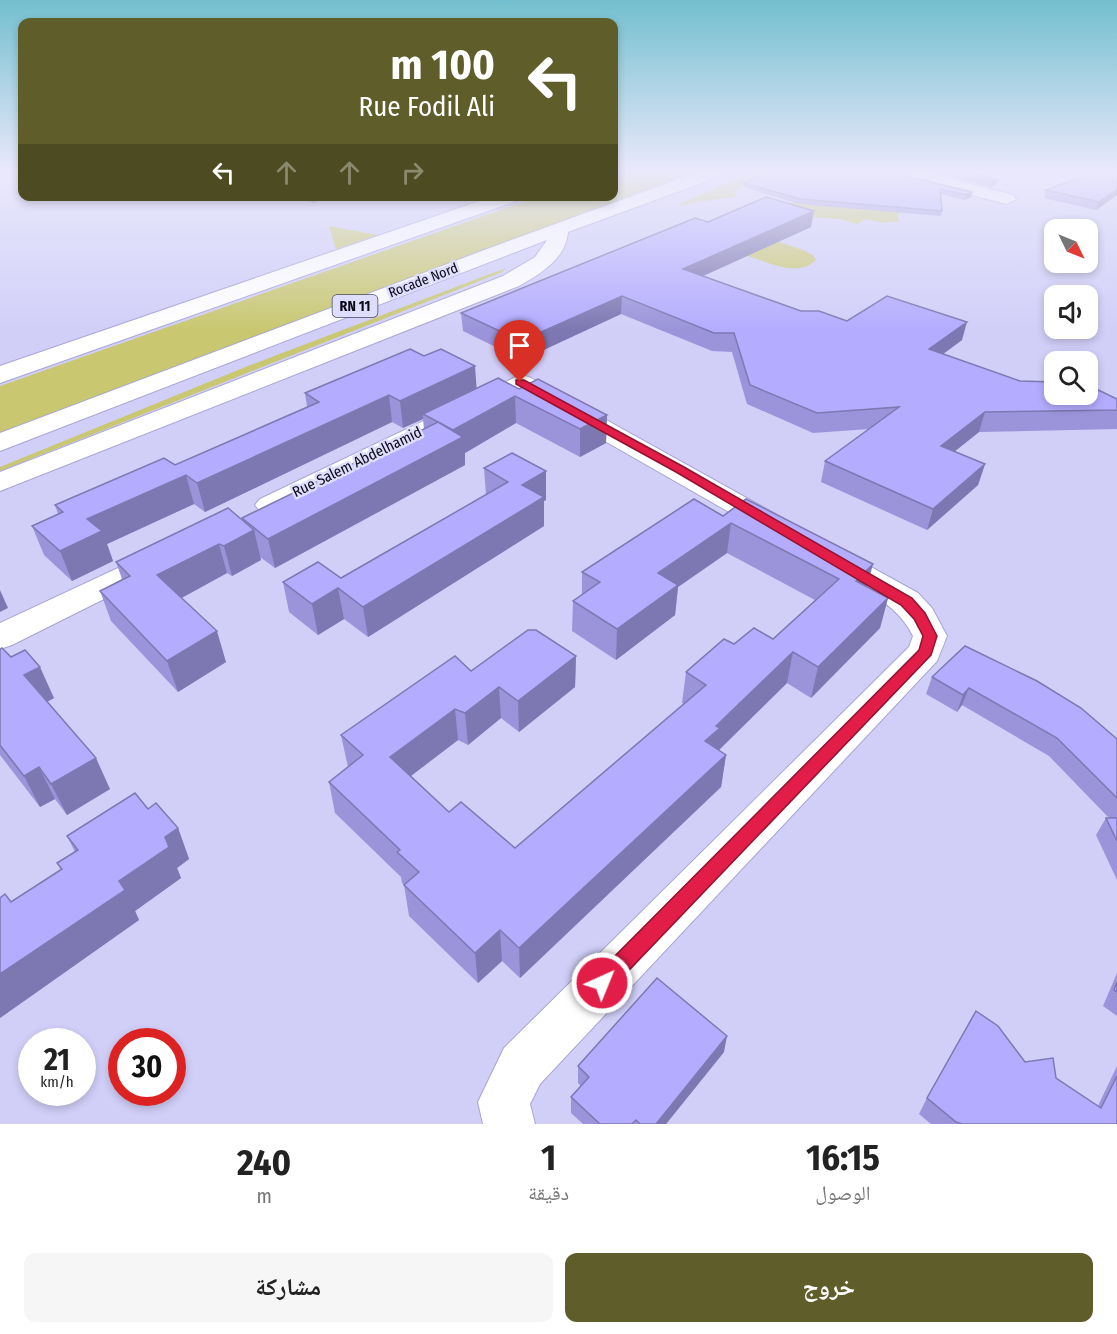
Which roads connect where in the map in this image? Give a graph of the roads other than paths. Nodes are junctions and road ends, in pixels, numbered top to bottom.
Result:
1 (429, 225) edge
2 (569, 225) edge
3 (559, 229) junction
4 (0, 375) edge
5 (0, 443) edge
6 (29, 471) junction
7 (0, 478) edge
8 (0, 482) edge
9 (246, 517) edge
10 (183, 548) edge
11 (0, 637) edge
12 (509, 1124) edge

1 - 4 highway
2 - 3 highway, Rocade Nord / RN 11
3 - 5 highway, Rocade Nord / RN 11
3 - 6 highway
6 - 7 highway
6 - 8 highway
9 - 12 street, Rue Salem Abdelhamid
10 - 11 street

